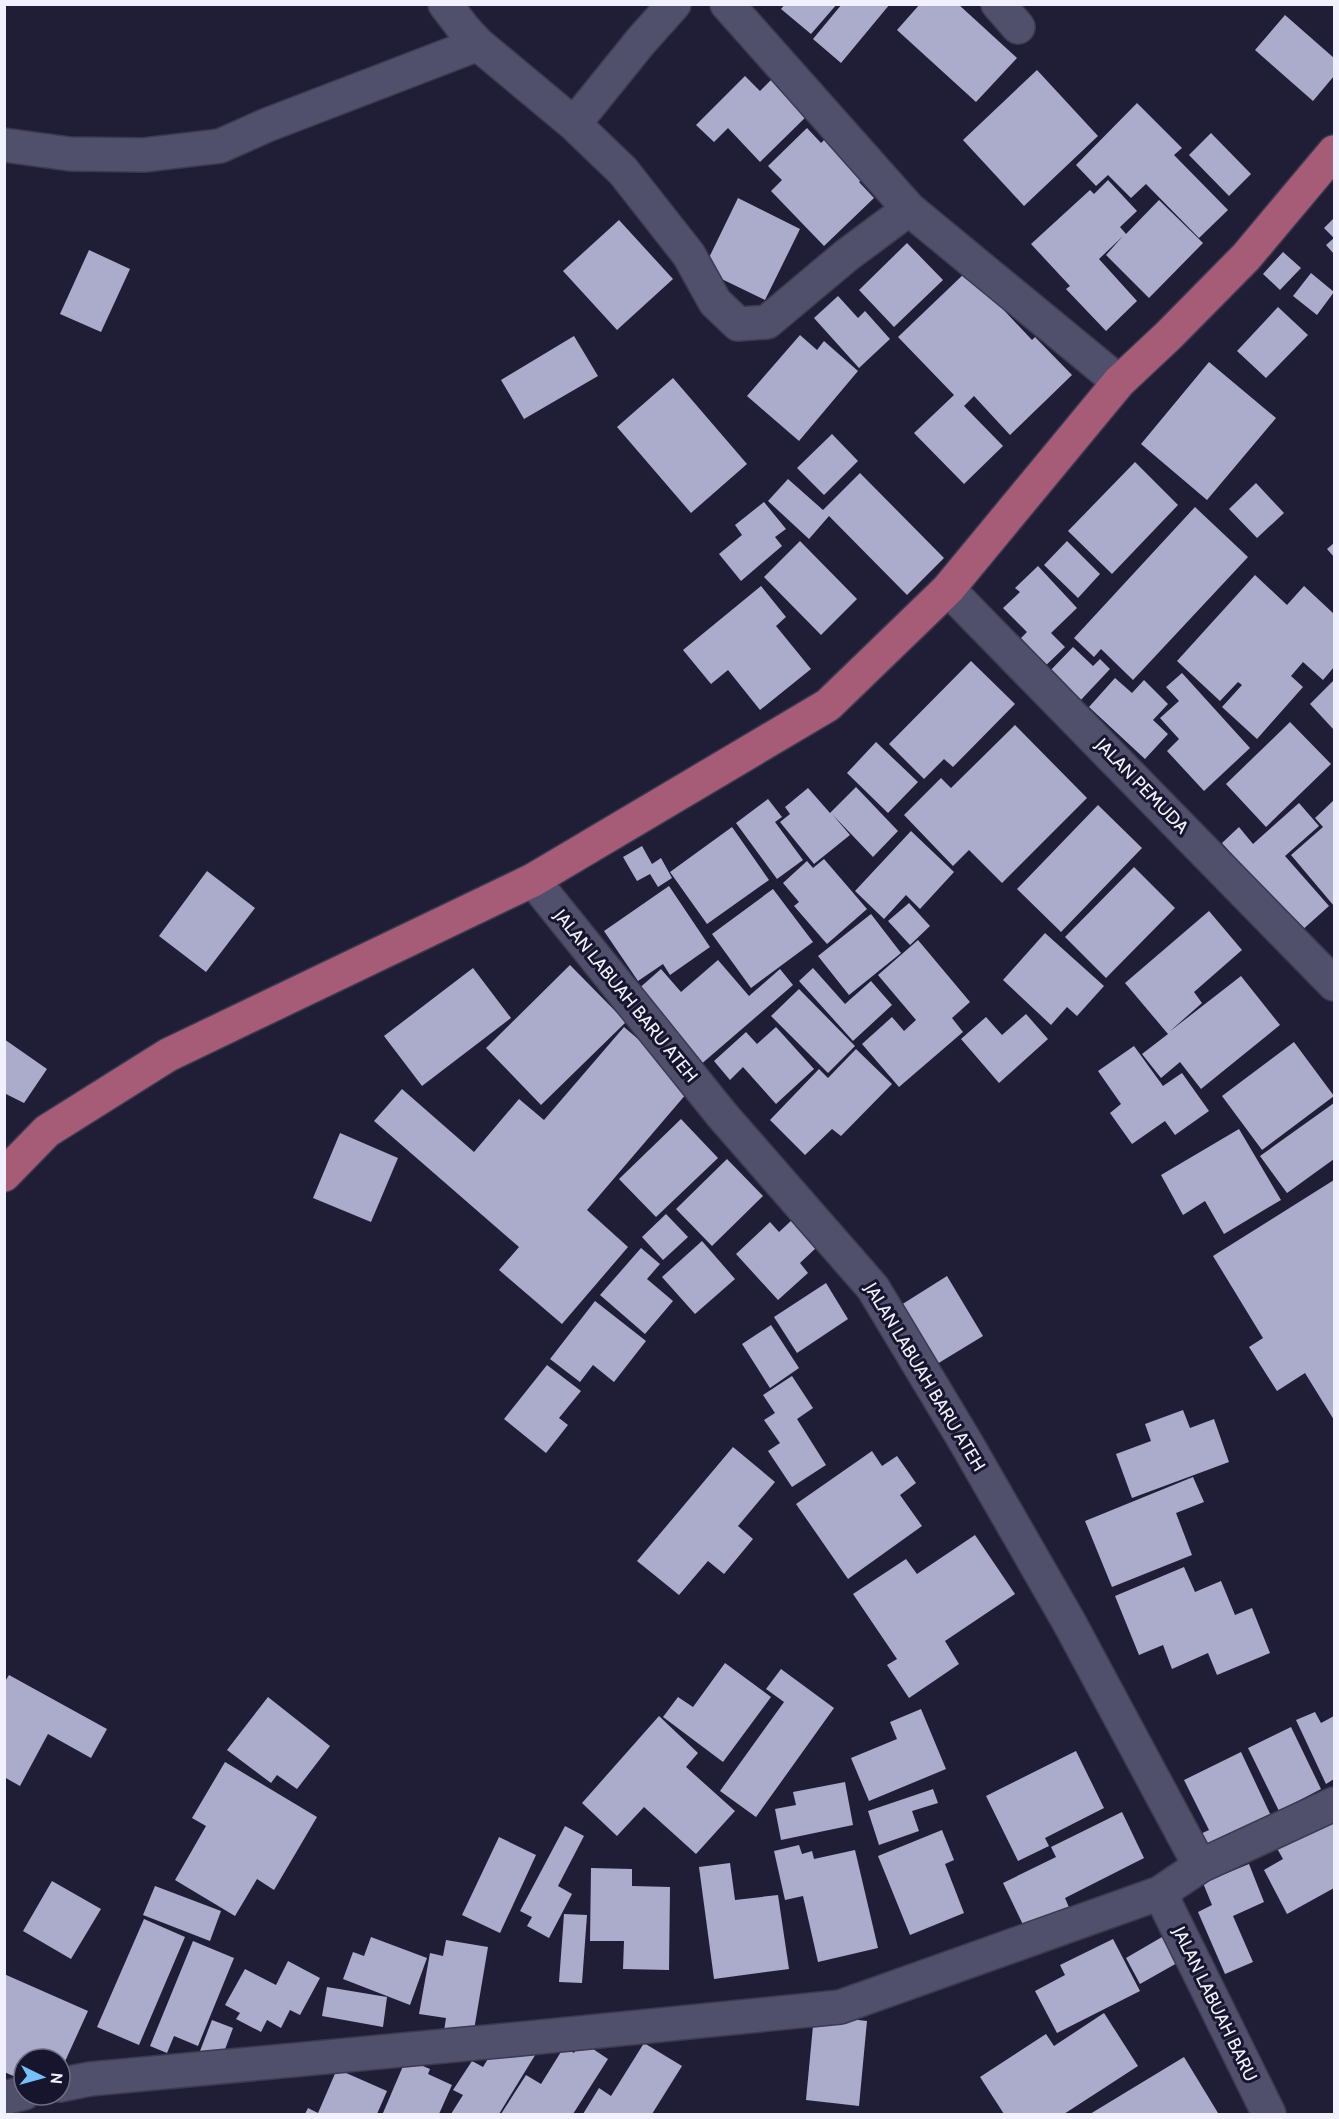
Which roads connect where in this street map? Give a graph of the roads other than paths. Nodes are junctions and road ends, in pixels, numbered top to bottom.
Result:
1 (675, 4) edge
2 (727, 4) edge
3 (459, 21) edge
4 (574, 124) junction
5 (4, 145) edge
6 (1335, 152) edge
7 (909, 209) junction
8 (1119, 382) junction
9 (948, 589) junction
10 (533, 880) junction
11 (1335, 984) edge
12 (4, 1175) edge
13 (1335, 1804) edge
14 (1200, 1866) junction
15 (1160, 1893) junction
16 (72, 2083) edge
17 (1269, 2115) edge

1 - 4 street
2 - 7 street
3 - 4 street
3 - 5 street
4 - 7 street
6 - 8 main road
7 - 8 street
8 - 9 main road
9 - 10 main road
9 - 11 street, JALAN PEMUDA
10 - 12 main road
10 - 14 street, JALAN LABUAH BARU ATEH
13 - 14 street
14 - 15 street
15 - 16 street
15 - 17 street, JALAN LABUAH BARU

